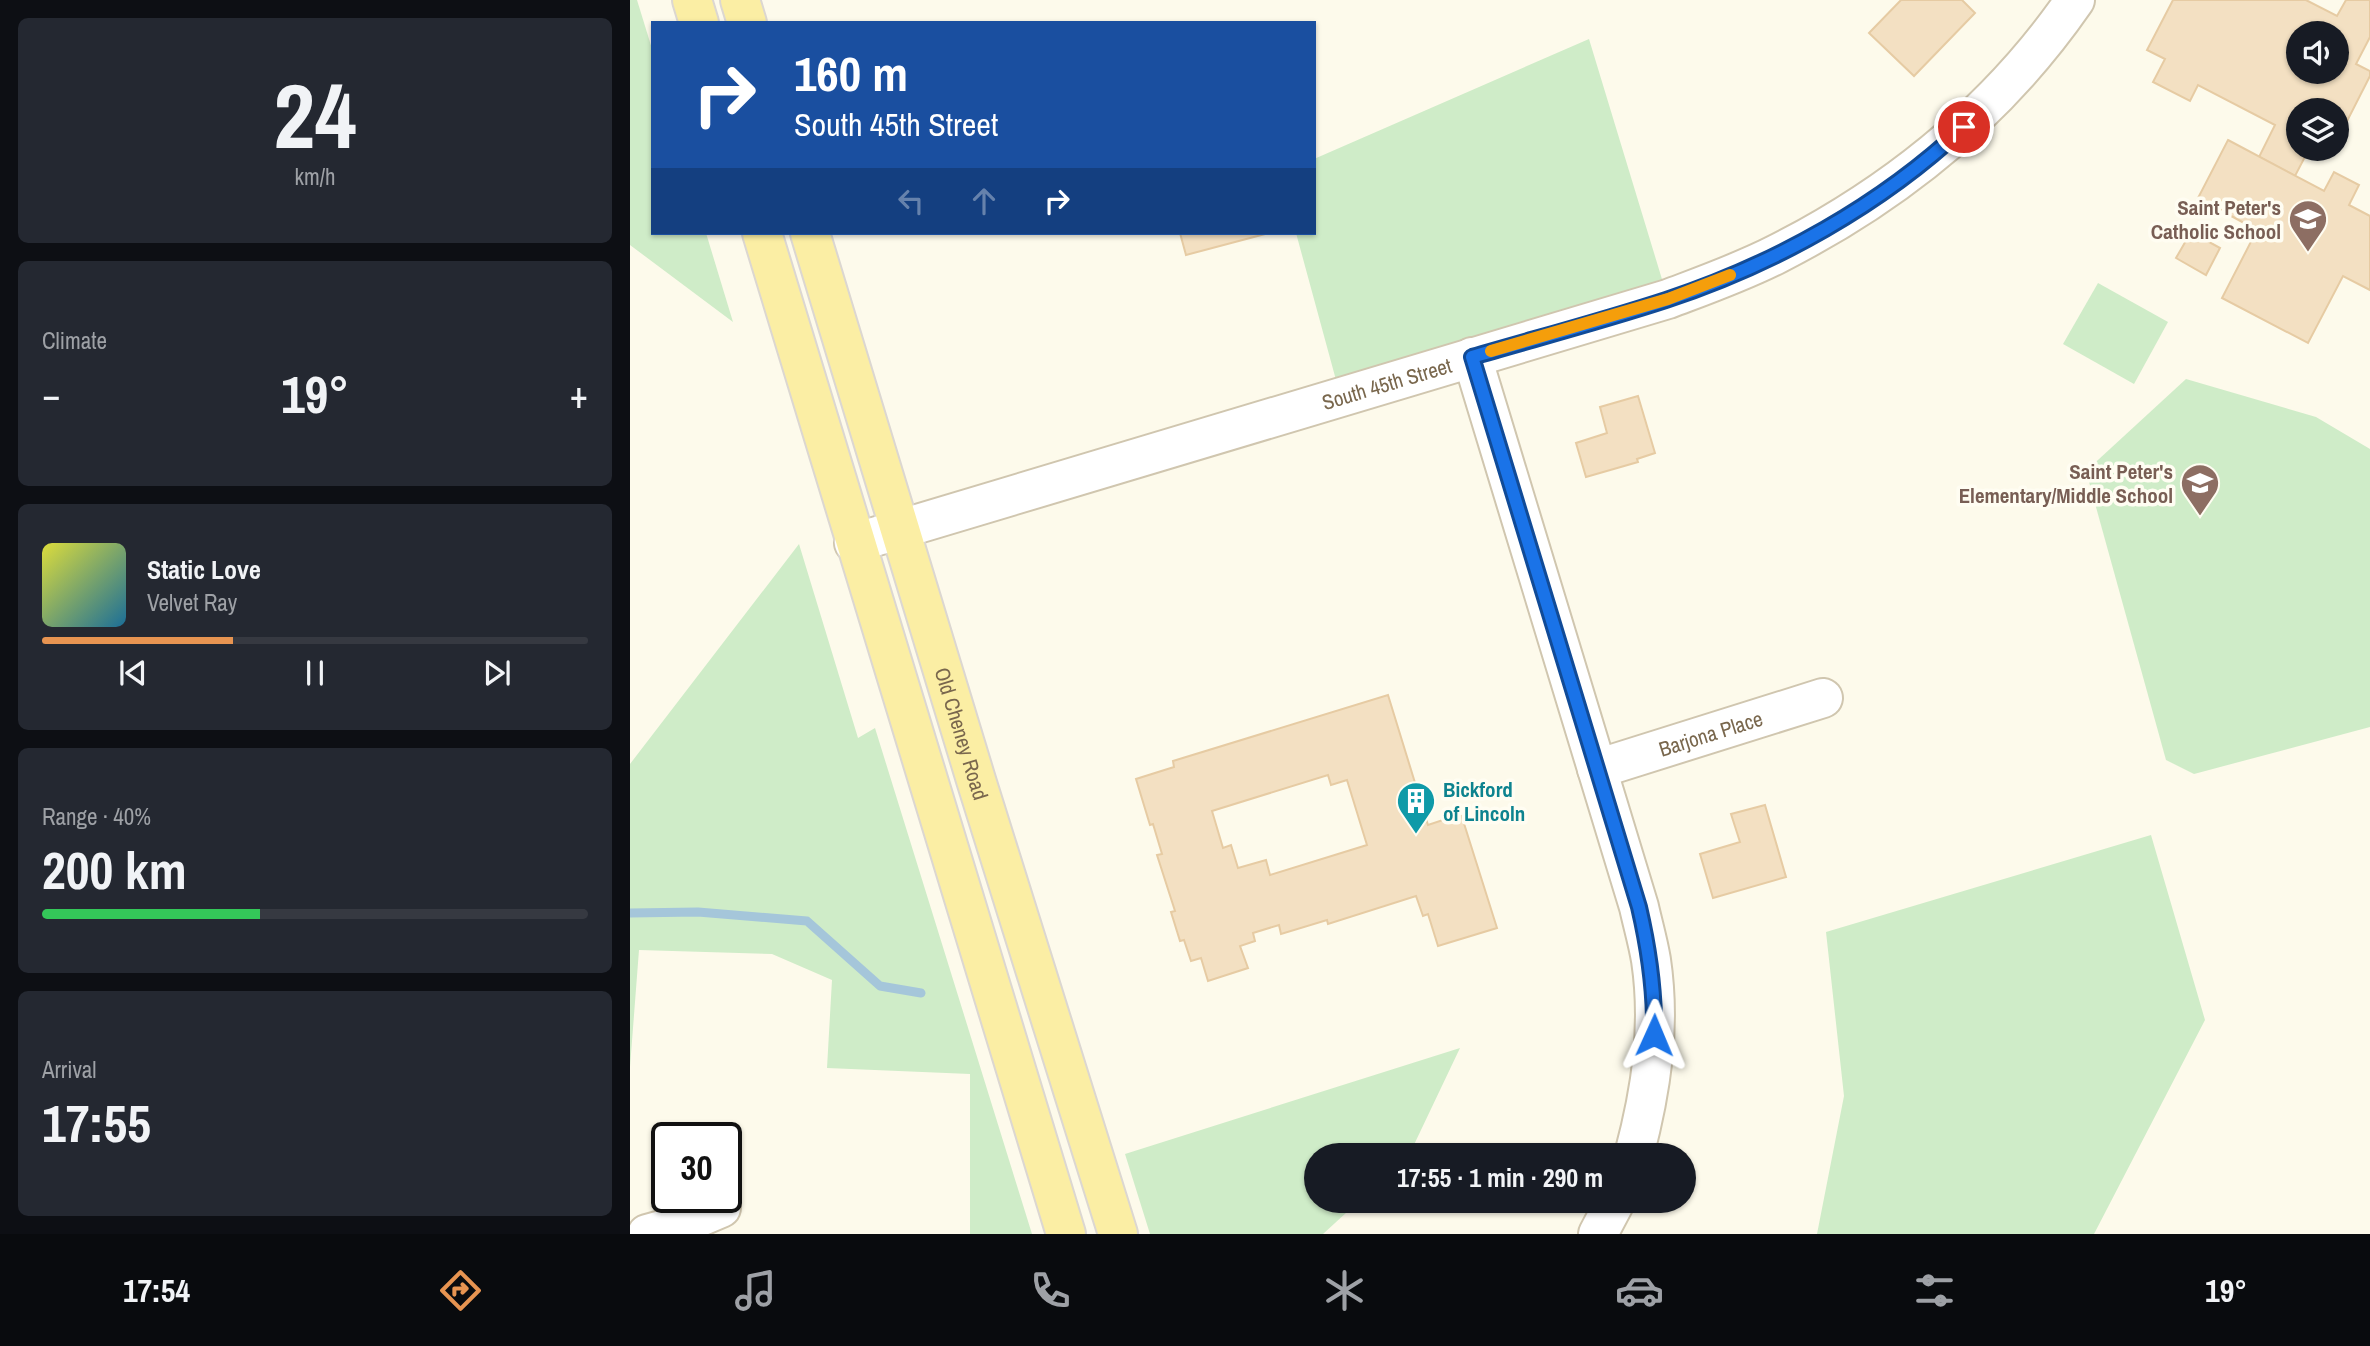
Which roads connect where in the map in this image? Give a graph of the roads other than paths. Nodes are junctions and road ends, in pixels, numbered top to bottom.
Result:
1 (692, 0) edge
2 (740, 0) edge
3 (2075, 0) edge
4 (698, 21) edge
5 (746, 21) edge
6 (763, 235) edge
7 (811, 235) edge
8 (1472, 357) junction
9 (899, 529) junction
10 (854, 543) junction
11 (1823, 698) dead end
12 (1597, 769) junction
13 (1637, 1143) edge
14 (709, 1213) edge
15 (1609, 1213) edge
16 (648, 1234) edge
17 (1066, 1234) edge
18 (1118, 1234) edge
19 (1598, 1234) edge

1 - 4 main road
2 - 5 main road
3 - 8 street, South 45th Street
6 - 10 main road
7 - 9 main road, Old Cheney Road
8 - 9 street, South 45th Street
8 - 12 street
9 - 10 street, South 45th Street
9 - 18 main road, Old Cheney Road
10 - 17 main road
11 - 12 street, Barjona Place
12 - 13 street
14 - 16 street
15 - 19 street

